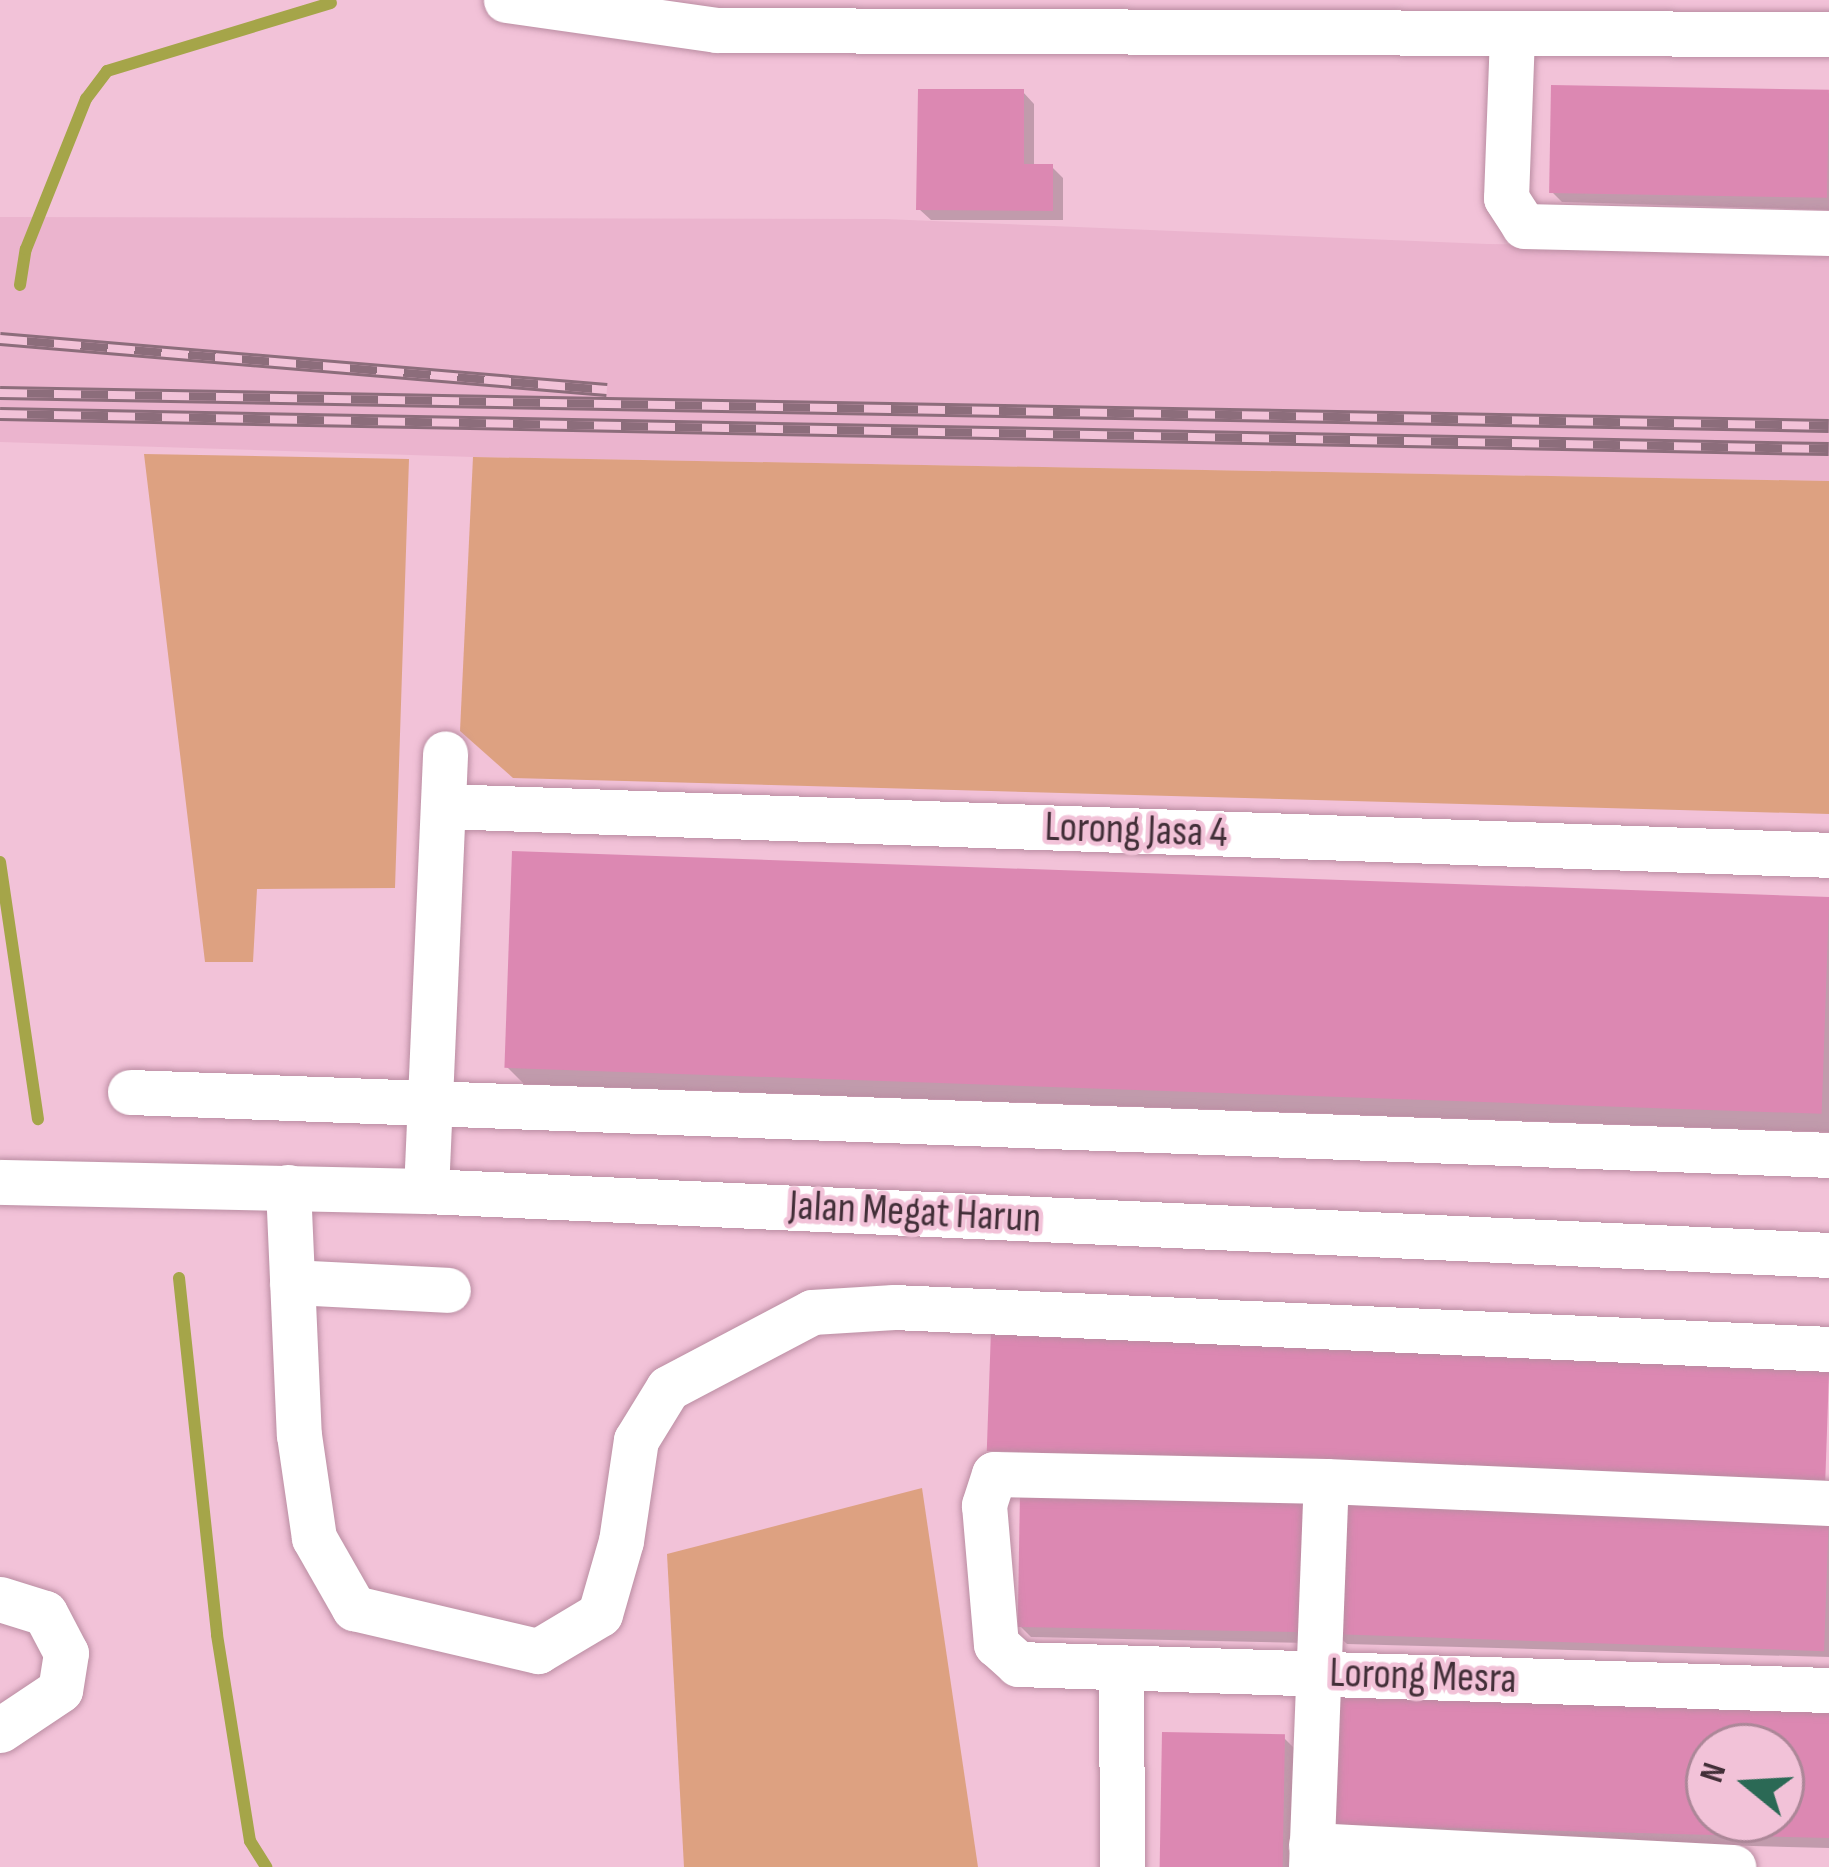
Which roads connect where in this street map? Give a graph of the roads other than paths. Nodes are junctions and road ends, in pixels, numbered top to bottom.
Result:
1 (506, 0) edge
2 (1593, 18) edge
3 (1823, 22) edge
4 (1512, 35) junction
5 (1829, 233) edge
6 (445, 753) dead end
7 (443, 806) junction
8 (1829, 855) edge
9 (130, 1092) dead end
10 (429, 1103) junction
11 (1829, 1155) edge
12 (0, 1182) edge
13 (288, 1187) junction
14 (425, 1191) junction
15 (1829, 1256) edge
16 (292, 1282) junction
17 (448, 1290) dead end
18 (1829, 1349) edge
19 (1326, 1480) junction
20 (1829, 1503) edge
21 (0, 1599) edge
22 (1121, 1668) junction
23 (1314, 1673) junction
24 (1829, 1690) edge
25 (0, 1730) edge
26 (1311, 1856) edge
27 (1629, 1864) edge
28 (1122, 1867) edge
29 (1732, 1867) edge

1 - 4 street
2 - 3 street
2 - 4 street
4 - 5 street
6 - 7 street
7 - 8 street, Lorong Jasa 4
7 - 10 street
9 - 10 street
10 - 11 street
10 - 14 street
12 - 13 street, Jalan Megat Harun
13 - 14 street, Jalan Megat Harun
13 - 16 street
14 - 15 street, Jalan Megat Harun
16 - 17 street
16 - 18 street
19 - 20 street
19 - 22 street, Lorong Mesra
19 - 23 street
21 - 25 street
22 - 23 street, Lorong Mesra
22 - 28 street
23 - 24 street, Lorong Mesra
23 - 26 street
26 - 27 street
27 - 29 street

